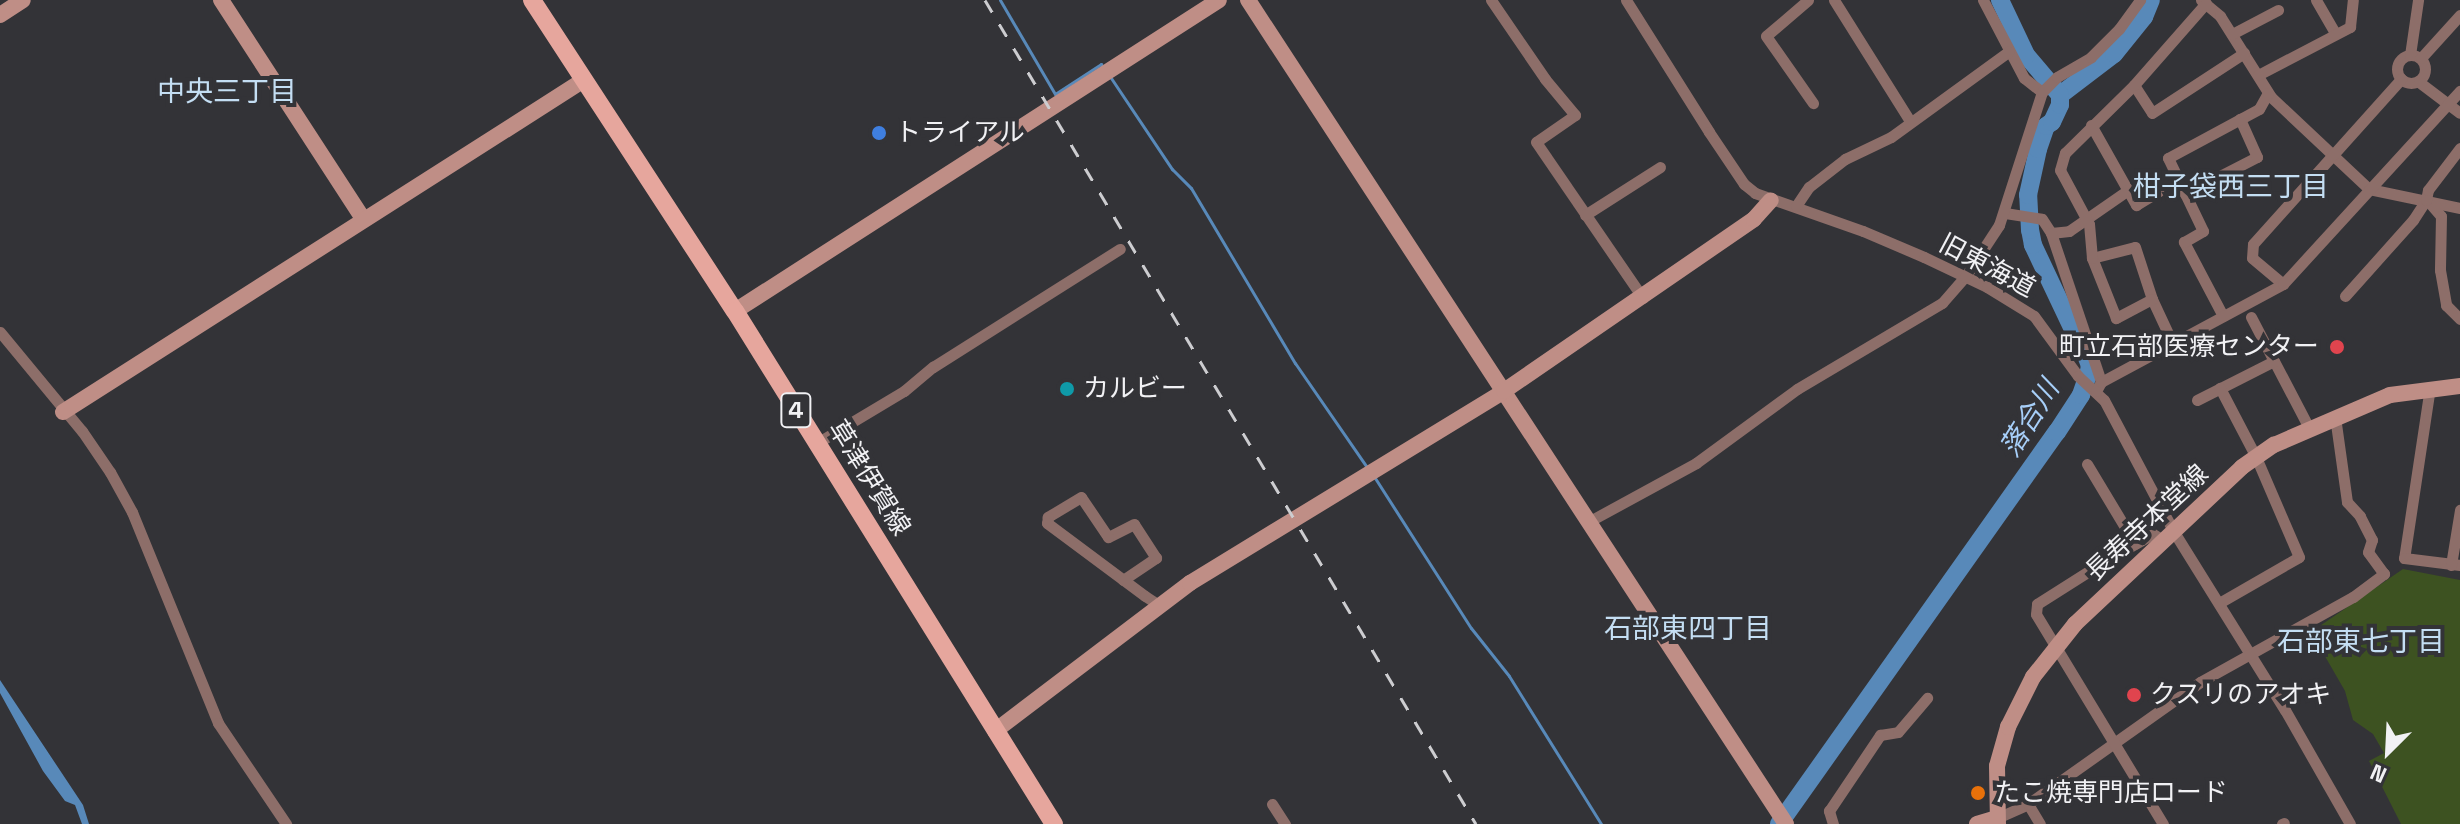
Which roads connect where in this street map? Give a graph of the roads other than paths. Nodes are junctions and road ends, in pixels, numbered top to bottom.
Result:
1 (23, 0) edge
2 (221, 0) edge
3 (532, 0) edge
4 (1219, 0) edge
5 (1248, 0) edge
6 (1491, 0) edge
7 (1626, 0) edge
8 (1808, 0) edge
9 (1834, 0) edge
10 (1983, 0) edge
11 (2140, 0) edge
12 (2316, 0) edge
13 (2353, 0) edge
14 (2418, 0) edge
15 (2203, 2) edge
16 (2278, 10) dead end
17 (0, 15) edge
18 (2460, 15) edge
19 (2232, 34) junction
20 (2336, 34) junction
21 (2008, 52) junction
22 (2244, 53) junction
23 (2415, 56) junction
24 (2258, 75) junction
25 (2401, 79) junction
26 (584, 80) junction
27 (2419, 82) junction
28 (2134, 85) junction
29 (2460, 91) edge
30 (2042, 92) junction
31 (2268, 93) junction
32 (1813, 103) dead end
33 (2448, 104) junction
34 (2460, 113) edge
35 (2240, 119) junction
36 (1910, 121) junction
37 (2091, 125) junction
38 (2460, 148) edge
39 (2335, 156) junction
40 (1660, 167) dead end
41 (2369, 189) junction
42 (2128, 190) junction
43 (2158, 192) dead end
44 (2185, 194) junction
45 (1771, 200) junction
46 (2426, 200) junction
47 (1796, 206) junction
48 (2460, 208) edge
49 (2005, 213) junction
50 (1585, 215) junction
51 (363, 219) junction
52 (2087, 221) junction
53 (2051, 233) junction
54 (1120, 249) dead end
55 (2092, 258) junction
56 (1965, 277) junction
57 (2283, 284) junction
58 (2345, 296) dead end
59 (1643, 298) junction
60 (2152, 299) junction
61 (735, 311) junction
62 (2223, 316) junction
63 (2251, 317) dead end
64 (2460, 319) edge
65 (0, 332) edge
66 (2173, 344) junction
67 (2274, 361) junction
68 (2460, 386) edge
69 (2096, 387) junction
70 (2430, 387) junction
71 (2220, 388) junction
72 (1504, 391) junction
73 (2197, 400) dead end
74 (63, 412) junction
75 (2335, 417) junction
76 (2309, 428) junction
77 (817, 443) junction
78 (2256, 457) junction
79 (2087, 464) dead end
80 (2460, 510) edge
81 (1588, 522) junction
82 (2169, 537) junction
83 (2135, 544) junction
84 (2456, 565) edge
85 (1123, 580) junction
86 (2219, 603) junction
87 (1159, 605) junction
88 (2054, 648) junction
89 (2251, 656) junction
90 (1927, 698) dead end
91 (995, 731) junction
92 (2114, 746) junction
93 (1272, 804) dead end
94 (2028, 804) junction
95 (1829, 811) junction
96 (1782, 818) edge
97 (1997, 821) edge
98 (286, 824) edge
99 (1054, 824) edge
100 (1285, 824) edge
101 (1822, 824) edge
102 (1833, 824) edge
103 (1977, 824) edge
104 (2040, 824) edge
105 (2163, 824) edge
106 (2350, 824) edge

1 - 17 street
2 - 51 street
3 - 26 main road, 草津伊賀線 / 4
4 - 61 street
5 - 72 street
6 - 50 street
7 - 45 street, 旧東海道
8 - 32 street
9 - 36 street
10 - 21 street
11 - 30 street
12 - 20 street
13 - 20 street
14 - 23 street
15 - 19 street
15 - 28 street
16 - 19 street
18 - 23 street
19 - 22 street
20 - 24 street
21 - 30 street
21 - 36 street
22 - 24 street
22 - 28 street
23 - 25 street
23 - 27 street
24 - 31 street
25 - 27 street
25 - 39 street
26 - 51 street
26 - 61 main road, 草津伊賀線 / 4
27 - 33 street
28 - 37 street
29 - 33 street
30 - 49 street
31 - 35 street
31 - 39 street
33 - 34 street
33 - 41 street
35 - 44 street
35 - 44 street
36 - 47 street
37 - 42 street
37 - 52 street
38 - 46 street
39 - 41 street
39 - 57 street
40 - 50 street
41 - 46 street
41 - 57 street
42 - 43 street
42 - 52 street
44 - 62 street
45 - 47 street, 旧東海道
45 - 59 street
46 - 48 street
46 - 58 street
46 - 64 street
47 - 56 street, 旧東海道
49 - 53 street
49 - 56 street
50 - 59 street
51 - 74 street
52 - 53 street
52 - 55 street
53 - 69 street
54 - 77 street
55 - 60 street
55 - 60 street
56 - 69 street, 旧東海道
56 - 81 street
57 - 62 street
59 - 72 street
60 - 66 street
61 - 77 main road, 草津伊賀線 / 4
62 - 66 street
63 - 67 street
65 - 74 street
66 - 69 street
67 - 71 street
67 - 76 street
68 - 70 street, 長寿寺本堂線
69 - 82 street, 旧東海道
70 - 75 street, 長寿寺本堂線
70 - 84 street
71 - 73 street
71 - 78 street
72 - 81 street
72 - 87 street
74 - 98 street
75 - 76 street, 長寿寺本堂線
75 - 89 street
76 - 78 street, 長寿寺本堂線
77 - 91 main road, 草津伊賀線 / 4
78 - 82 street, 長寿寺本堂線
78 - 86 street
79 - 83 street
80 - 84 street
81 - 96 street
82 - 83 street
82 - 86 street, 旧東海道
82 - 88 street, 長寿寺本堂線
83 - 88 street
85 - 85 street
85 - 87 street
86 - 89 street, 旧東海道
87 - 91 street
88 - 92 street
88 - 97 street, 長寿寺本堂線
89 - 92 street
89 - 106 street, 旧東海道
90 - 95 street
91 - 99 main road, 草津伊賀線 / 4
92 - 94 street
92 - 105 street
93 - 100 street
94 - 97 street
94 - 104 street
95 - 101 street
95 - 102 street
97 - 103 street

